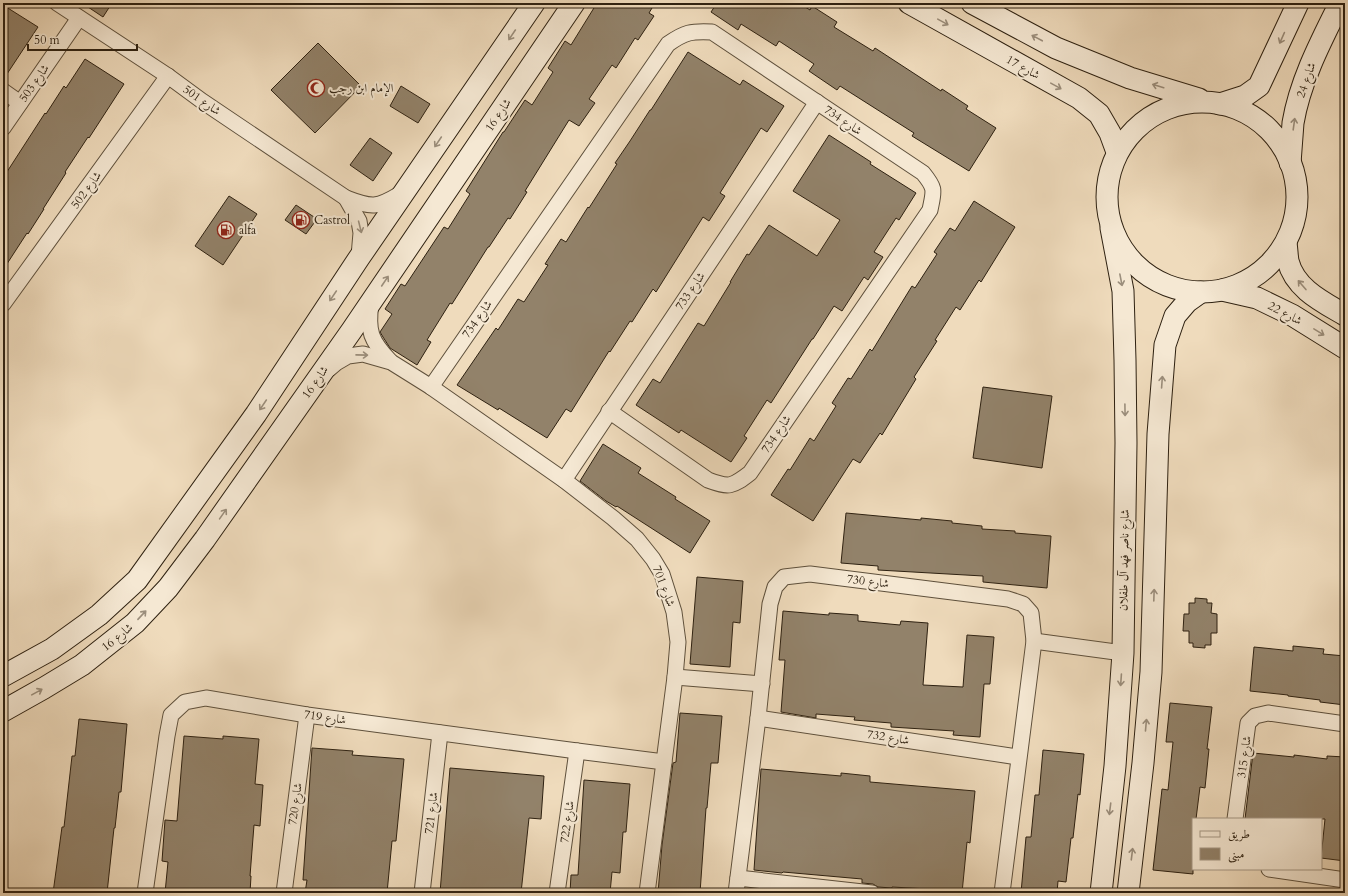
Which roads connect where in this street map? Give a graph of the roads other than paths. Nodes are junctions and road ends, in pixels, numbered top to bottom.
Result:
1 (57, 3) edge
2 (534, 3) edge
3 (558, 3) edge
4 (574, 3) edge
5 (909, 3) edge
6 (972, 3) edge
7 (1298, 3) edge
8 (1340, 3) edge
9 (79, 18) junction
10 (168, 76) junction
11 (3, 92) edge
12 (817, 102) junction
13 (20, 103) junction
14 (1214, 103) junction
15 (3, 128) edge
16 (1117, 152) junction
17 (471, 154) junction
18 (1290, 163) junction
19 (404, 192) junction
20 (346, 198) junction
21 (1111, 228) junction
22 (1286, 243) junction
23 (359, 258) junction
24 (1210, 291) junction
25 (372, 301) junction
26 (3, 304) edge
27 (1345, 315) edge
28 (1345, 348) edge
29 (391, 362) junction
30 (317, 379) junction
31 (431, 387) junction
32 (609, 412) junction
33 (1126, 443) junction
34 (564, 480) junction
35 (1155, 551) junction
36 (1034, 641) junction
37 (1123, 653) junction
38 (3, 676) edge
39 (675, 677) junction
40 (762, 684) junction
41 (3, 710) edge
42 (307, 715) junction
43 (758, 718) junction
44 (1345, 724) edge
45 (440, 733) junction
46 (577, 751) junction
47 (1018, 758) junction
48 (664, 762) junction
49 (1235, 818) edge
50 (1276, 870) edge
51 (738, 878) junction
52 (1345, 880) edge
53 (145, 893) edge
54 (284, 893) edge
55 (422, 893) edge
56 (557, 893) edge
57 (647, 893) edge
58 (736, 893) edge
59 (872, 893) edge
60 (1002, 893) edge
61 (1101, 893) edge
62 (1128, 893) edge

1 - 9 street, شارع 501
2 -> 19 street
3 - 17 street
4 - 17 street, شارع 16
5 -> 16 street, شارع 17
14 -> 6 street
7 -> 14 street
18 -> 8 street, شارع 24
9 - 10 street, شارع 501
9 - 13 street, شارع 503
10 - 20 street, شارع 501
10 - 26 street, شارع 502
11 - 13 street
12 - 31 street, شارع 734
12 - 32 street, شارع 733
12 - 32 street, شارع 734
13 - 15 street, شارع 503
14 - 16 street, شارع ناصر فهد آل طفلان
14 - 18 street
16 - 21 street, شارع ناصر فهد آل طفلان
25 -> 17 street, شارع 16
18 - 22 street
19 - 20 street, شارع 501
19 - 23 street
20 -> 23 street, شارع 501
21 - 24 street, شارع 22
21 -> 33 street, شارع ناصر فهد آل طفلان
22 - 24 street
27 -> 22 street
23 -> 38 street
24 -> 28 street, شارع 22
35 -> 24 street
25 - 29 street, شارع 701
25 - 30 street, شارع 16
30 -> 29 street, شارع 701
29 - 31 street, شارع 701
41 -> 30 street, شارع 16
31 - 34 street, شارع 701
32 - 34 street, شارع 733
33 - 35 street
33 - 37 street, شارع ناصر فهد آل طفلان
34 - 39 street, شارع 701
62 -> 35 street
36 - 37 street
36 - 40 street, شارع 730
36 - 47 street, شارع 730
37 -> 61 street, شارع ناصر فهد آل طفلان
39 - 40 street
39 - 48 street, شارع 701
40 - 43 street, شارع 730
42 - 45 street, شارع 719
42 - 53 street, شارع 719
42 - 54 street, شارع 720
43 - 47 street, شارع 732
43 - 51 street, شارع 730
44 - 49 street, شارع 315
45 - 46 street, شارع 719
45 - 55 street, شارع 721
46 - 48 street, شارع 719
46 - 56 street, شارع 722
47 - 60 street, شارع 730
48 - 57 street, شارع 701
50 - 52 street
51 - 58 street, شارع 730
51 - 59 street

